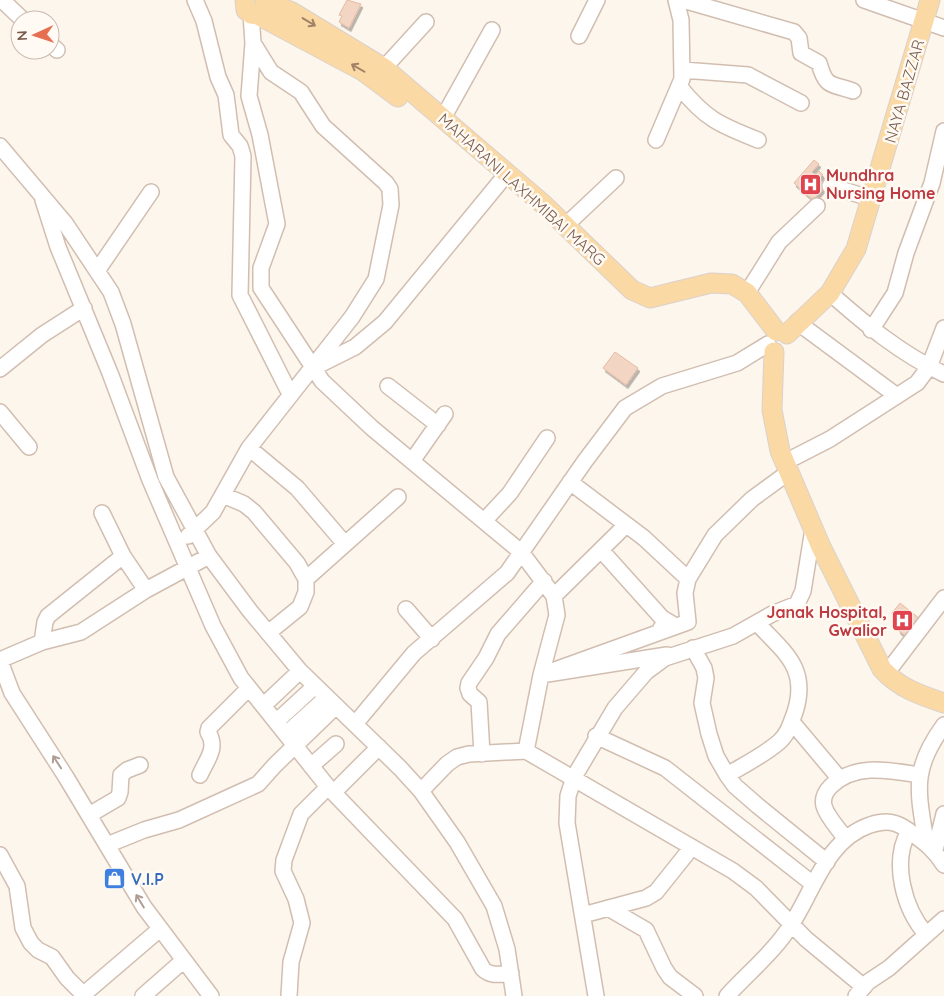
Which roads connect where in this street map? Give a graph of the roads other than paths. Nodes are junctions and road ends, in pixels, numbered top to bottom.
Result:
1 (2, 0) edge
2 (194, 0) edge
3 (597, 0) edge
4 (676, 0) edge
5 (683, 0) edge
6 (864, 0) edge
7 (930, 0) edge
8 (257, 6) edge
9 (12, 10) edge
10 (426, 22) dead end
11 (924, 22) junction
12 (944, 28) edge
13 (492, 30) dead end
14 (579, 36) dead end
15 (253, 43) junction
16 (384, 68) junction
17 (683, 70) junction
18 (679, 86) junction
19 (853, 91) dead end
20 (801, 104) dead end
21 (443, 118) junction
22 (944, 131) edge
23 (656, 140) dead end
24 (758, 140) dead end
25 (0, 146) edge
26 (616, 178) dead end
27 (500, 182) junction
28 (830, 186) dead end
29 (151, 192) dead end
30 (43, 197) junction
31 (872, 200) junction
32 (817, 206) dead end
33 (566, 225) junction
34 (97, 270) junction
35 (747, 293) junction
36 (830, 293) junction
37 (84, 308) junction
38 (944, 328) edge
39 (871, 330) junction
40 (780, 339) junction
41 (929, 367) junction
42 (312, 368) junction
43 (0, 369) edge
44 (944, 374) edge
45 (388, 386) dead end
46 (290, 394) junction
47 (897, 396) junction
48 (0, 412) edge
49 (547, 438) dead end
50 (29, 447) dead end
51 (249, 448) junction
52 (412, 461) junction
53 (792, 464) junction
54 (570, 482) junction
55 (223, 496) junction
56 (398, 497) dead end
57 (102, 513) dead end
58 (485, 520) junction
59 (626, 525) junction
60 (813, 529) junction
61 (195, 531) junction
62 (177, 543) junction
63 (346, 544) junction
64 (600, 550) junction
65 (521, 552) junction
66 (123, 556) junction
67 (209, 556) junction
68 (186, 567) junction
69 (306, 579) junction
70 (688, 579) junction
71 (544, 581) junction
72 (146, 590) junction
73 (554, 596) junction
74 (944, 598) edge
75 (406, 609) dead end
76 (756, 623) junction
77 (268, 632) junction
78 (432, 639) junction
79 (42, 642) junction
80 (688, 650) junction
81 (0, 660) edge
82 (892, 666) junction
83 (300, 671) junction
84 (2, 675) edge
85 (541, 675) junction
86 (315, 686) junction
87 (248, 689) junction
88 (944, 692) edge
89 (332, 702) junction
90 (944, 703) edge
91 (264, 705) junction
92 (277, 721) junction
93 (792, 722) junction
94 (355, 724) junction
95 (944, 725) edge
96 (596, 736) junction
97 (290, 740) junction
98 (336, 744) dead end
99 (379, 747) junction
100 (526, 750) junction
101 (482, 754) junction
102 (140, 765) dead end
103 (311, 766) junction
104 (200, 775) dead end
105 (727, 775) junction
106 (918, 775) junction
107 (574, 778) junction
108 (839, 778) junction
109 (331, 790) junction
110 (421, 791) junction
111 (944, 814) edge
112 (89, 815) junction
113 (909, 831) junction
114 (845, 838) junction
115 (107, 845) junction
116 (930, 846) junction
117 (692, 847) junction
118 (0, 855) edge
119 (826, 862) junction
120 (944, 865) edge
121 (813, 884) junction
122 (608, 908) junction
123 (583, 915) junction
124 (944, 919) edge
125 (792, 924) junction
126 (160, 929) junction
127 (926, 934) junction
128 (184, 960) junction
129 (511, 973) junction
130 (860, 991) edge
131 (85, 995) edge
132 (143, 996) edge
133 (211, 996) edge
134 (289, 996) edge
135 (514, 996) edge
136 (596, 996) edge
137 (695, 996) edge
138 (727, 996) edge

1 - 9 street
2 - 46 street
3 - 14 street
4 - 17 street
5 - 19 street
6 - 11 street
7 - 11 main road, NAYA BAZZAR
8 - 15 street
8 -> 16 main road, MAHARANI LAXHMIBAI MARG
27 -> 8 main road
10 - 16 street
11 - 12 street
11 - 31 main road, NAYA BAZZAR
13 - 21 street
15 - 42 street
15 - 42 street
16 - 21 main road, MAHARANI LAXHMIBAI MARG
17 - 18 street
17 - 20 street
18 - 23 street
18 - 24 street
21 - 33 main road, MAHARANI LAXHMIBAI MARG
22 - 39 street
25 - 30 street
26 - 33 street
27 - 40 main road
27 - 42 street
28 - 31 street
29 - 34 street
30 - 34 street
30 - 37 street
31 - 36 main road, NAYA BAZZAR
32 - 35 street
33 - 35 main road, MAHARANI LAXHMIBAI MARG
34 - 61 street
35 - 40 main road
36 - 39 street
36 - 40 main road, NAYA BAZZAR
37 - 43 street
37 - 62 street
38 - 41 street
39 - 41 street
40 - 47 street
40 - 53 main road
40 - 54 street
41 - 44 street
41 - 47 street
42 - 46 street
42 - 52 street
45 - 52 street
46 - 51 street
47 - 53 street
48 - 50 street
49 - 58 street
51 - 55 street
51 - 63 street
52 - 58 street
53 - 60 main road
53 - 70 street
53 - 82 main road
54 - 59 street
54 - 65 street
55 - 61 street
55 - 69 street
56 - 63 street
57 - 66 street
58 - 65 street
59 - 64 street
59 - 70 street
60 - 76 street
60 - 90 main road
61 - 62 street
61 - 67 street
62 - 68 street
63 - 69 street
64 - 73 street
64 - 85 street
65 - 71 street
65 - 78 street
66 - 72 street
66 - 79 street
67 - 68 street
67 - 77 street
68 - 72 street
68 - 87 street
69 - 77 street
70 - 85 street
71 - 73 street
71 - 101 street
72 - 79 street
73 - 85 street
74 - 82 street
75 - 78 street
76 - 80 street
76 - 93 street
77 - 83 street
78 - 94 street
79 - 81 street
80 - 85 street
80 - 96 street
80 - 105 street
81 - 84 street
82 - 88 main road
83 - 86 street
83 - 91 street
112 -> 84 street
85 - 100 street
86 - 89 street
86 - 92 street
87 - 91 street
87 - 104 street
89 - 94 street
89 - 97 street
91 - 92 street
92 - 97 street
93 - 105 street
93 - 108 street
94 - 99 street
95 - 106 street
96 - 107 street
96 - 121 street
97 - 103 street
97 - 115 street
98 - 103 street
99 - 109 street
99 - 110 street
100 - 101 street
100 - 107 street
101 - 110 street
102 - 112 street
103 - 109 street
105 - 119 street
106 - 108 street
106 - 116 street
107 - 117 street
107 - 123 street
108 - 114 street
109 - 129 street
109 - 134 street
110 - 129 street
111 - 116 street
112 - 115 street
113 - 114 street
113 - 116 street
113 - 127 street
114 - 119 street
126 -> 115 street
116 - 120 street
117 - 122 street
117 - 125 street
118 - 131 street
119 - 121 street
121 - 125 street
122 - 123 street
122 - 137 street
123 - 136 street
124 - 127 street
125 - 130 street
125 - 138 street
126 - 128 street
126 - 131 street
127 - 130 street
128 - 132 street
128 - 133 street
129 - 135 street

